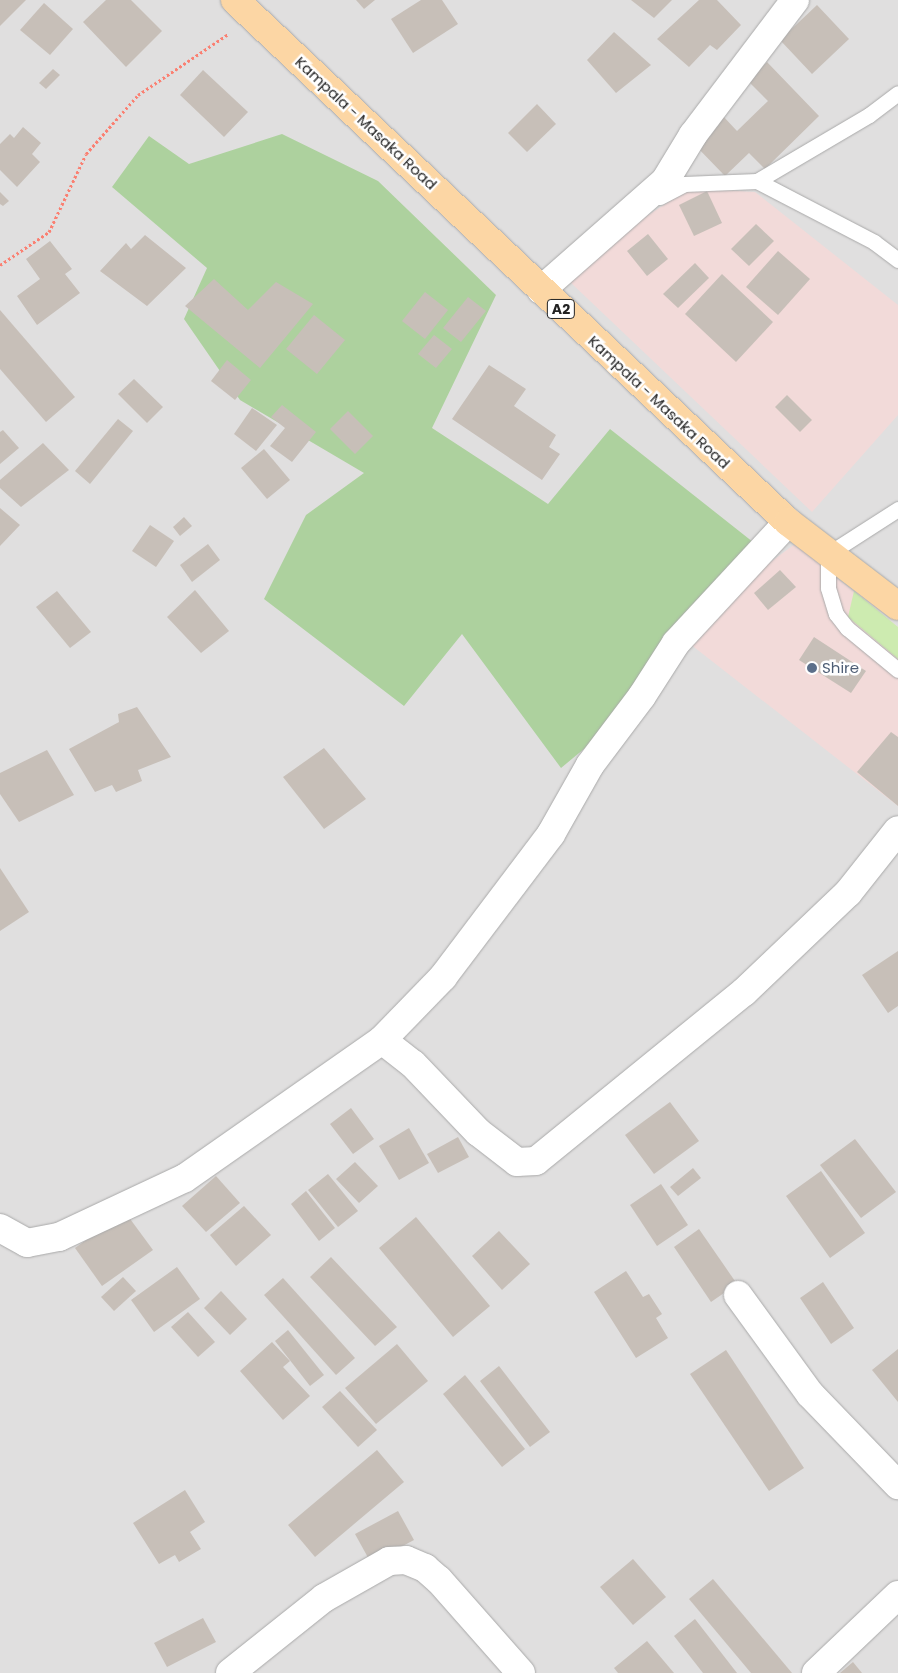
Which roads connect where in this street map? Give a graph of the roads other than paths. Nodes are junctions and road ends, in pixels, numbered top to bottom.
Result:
1 (795, 0) edge
2 (244, 8) edge
3 (898, 93) edge
4 (757, 181) junction
5 (630, 213) junction
6 (898, 260) edge
7 (541, 290) junction
8 (898, 509) edge
9 (788, 522) junction
10 (828, 554) junction
11 (898, 606) edge
12 (898, 670) edge
13 (898, 830) edge
14 (382, 1040) junction
15 (0, 1228) edge
16 (738, 1295) dead end
17 (898, 1484) edge
18 (898, 1595) edge
19 (229, 1672) edge
20 (521, 1673) edge
21 (816, 1673) edge

1 - 5 street
2 - 7 main road, Kampala - Masaka Road / A2
3 - 4 lane
4 - 5 lane
4 - 6 lane
5 - 7 street
7 - 9 main road, Kampala - Masaka Road / A2
8 - 10 lane
9 - 10 main road, Kampala - Masaka Road / A2
9 - 14 street
10 - 11 main road, Kampala - Masaka Road / A2
10 - 12 lane
13 - 14 street
14 - 15 street
16 - 17 street
18 - 21 street
19 - 20 street

